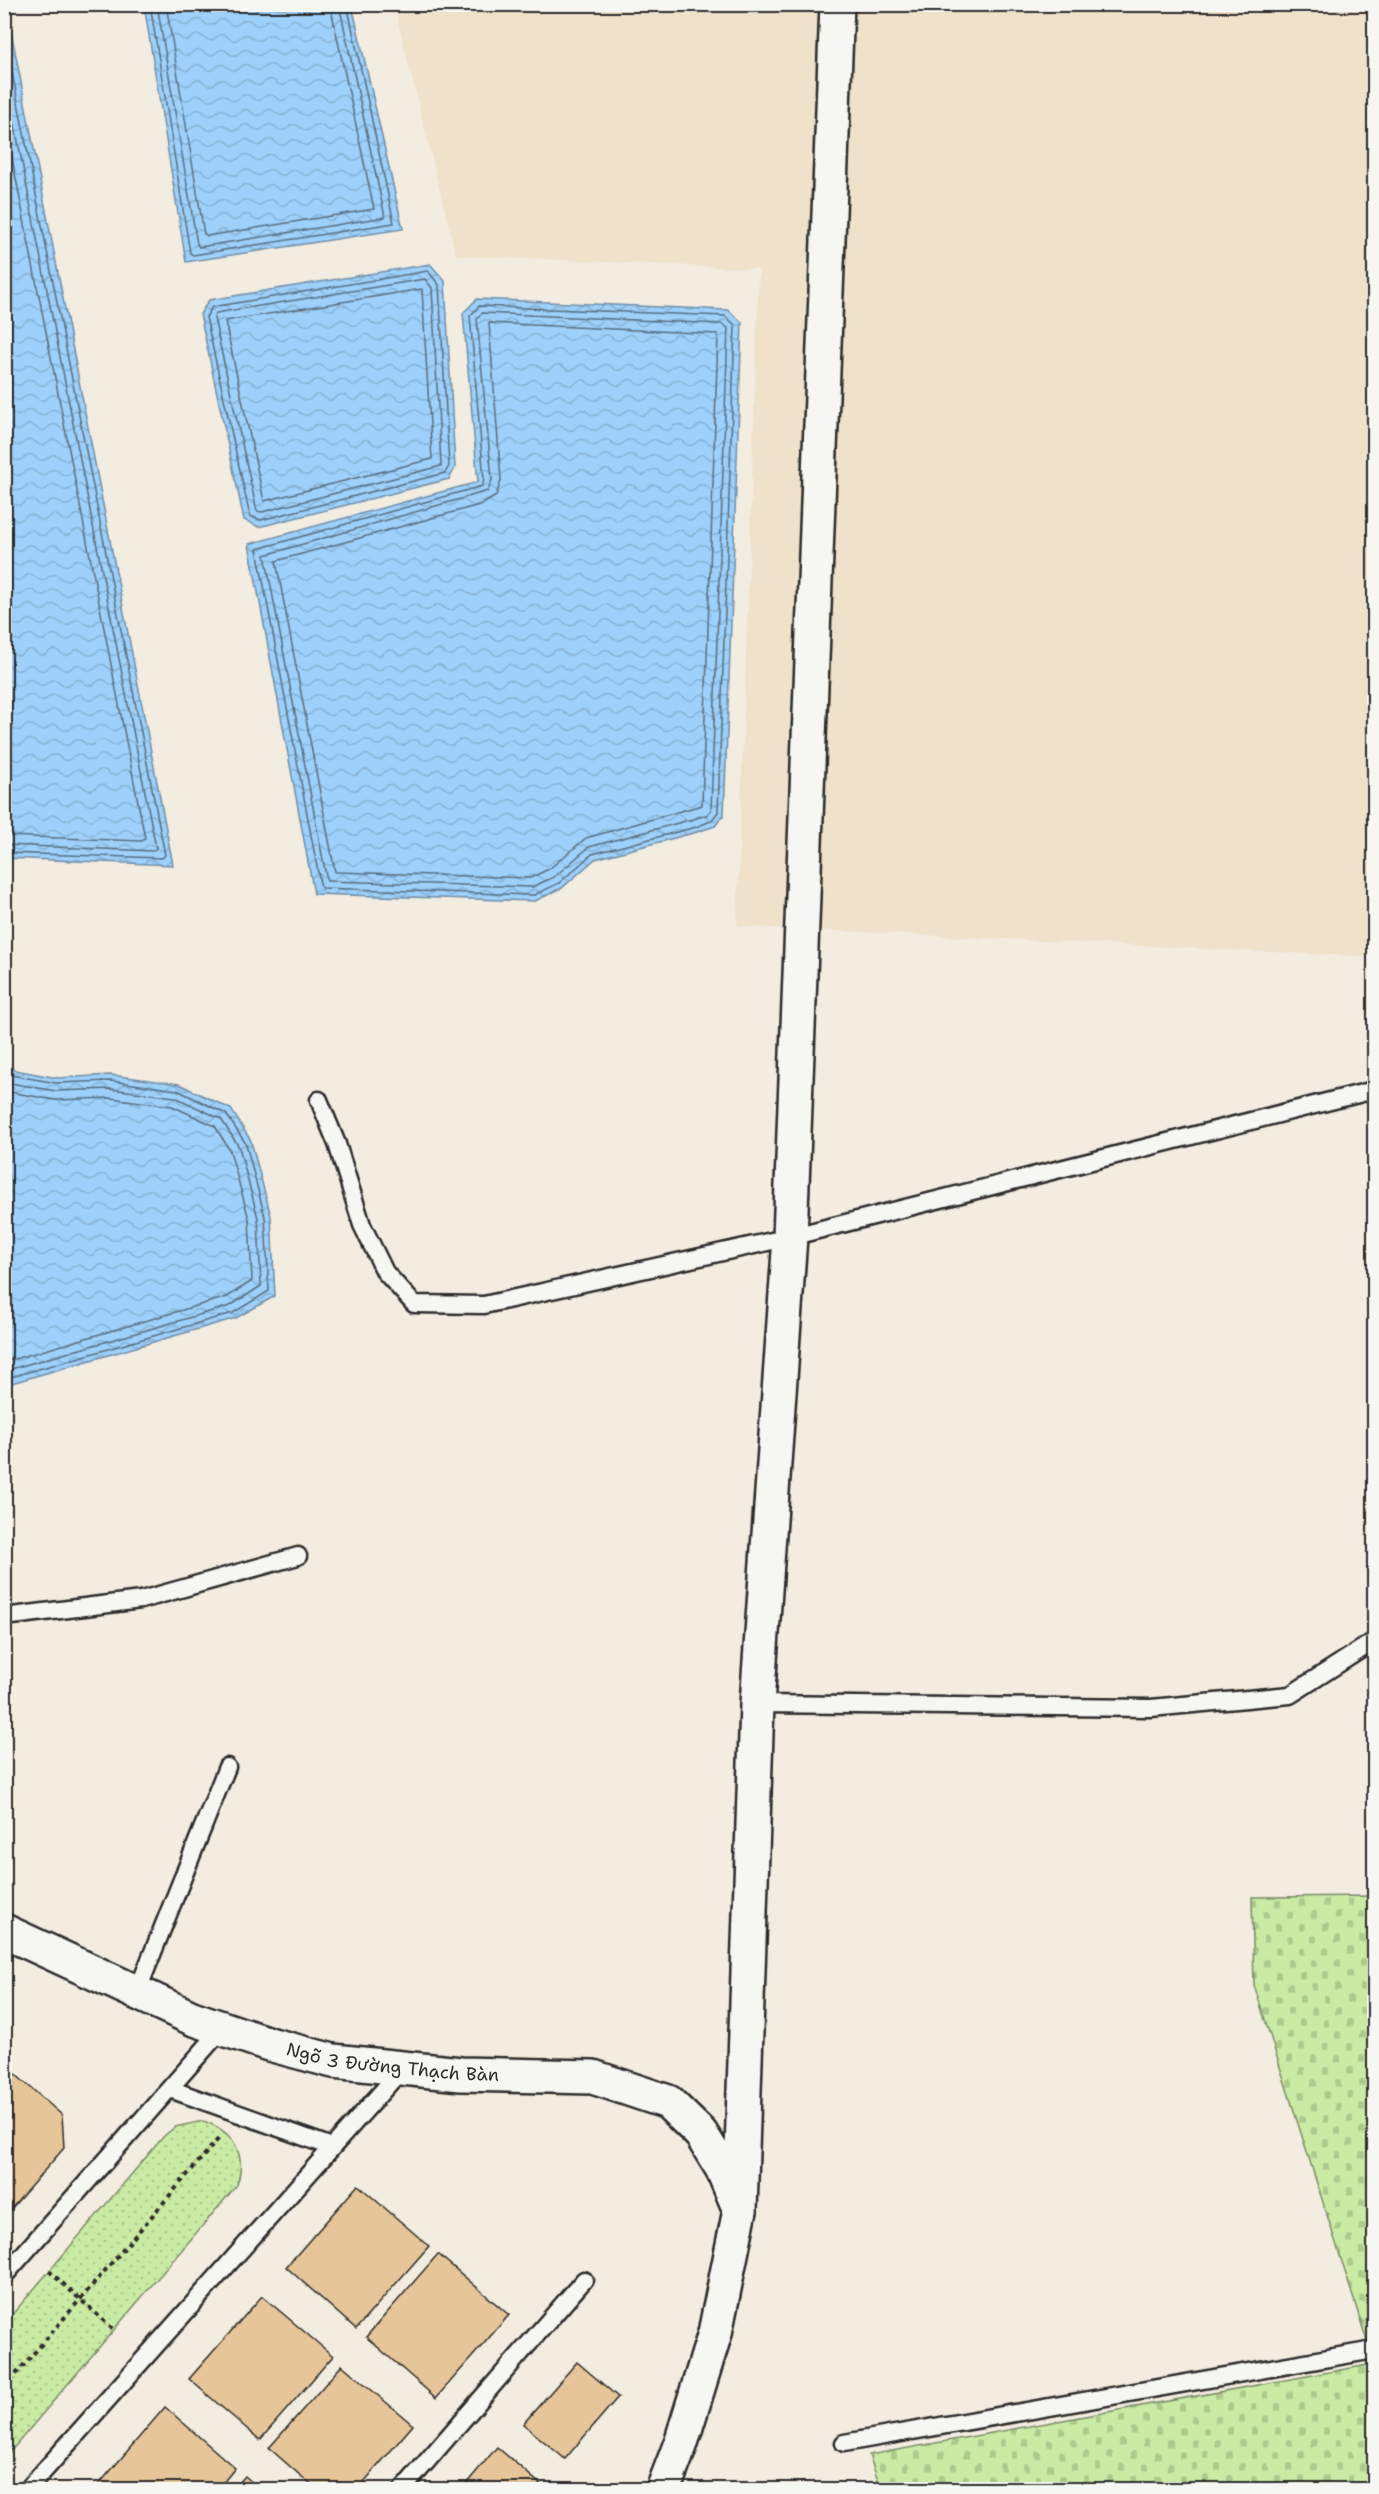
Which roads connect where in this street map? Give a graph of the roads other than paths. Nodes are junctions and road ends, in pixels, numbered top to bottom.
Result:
1 (837, 4) edge
2 (1374, 1090) edge
3 (319, 1100) dead end
4 (790, 1237) junction
5 (298, 1556) dead end
6 (4, 1617) edge
7 (1374, 1641) edge
8 (757, 1704) junction
9 (227, 1767) dead end
10 (4, 1931) edge
11 (137, 1992) junction
12 (222, 2029) junction
13 (403, 2068) junction
14 (170, 2088) junction
15 (332, 2147) junction
16 (740, 2210) junction
17 (4, 2276) edge
18 (584, 2280) dead end
19 (1374, 2350) edge
20 (844, 2443) dead end
21 (27, 2490) edge
22 (402, 2490) edge
23 (663, 2490) edge

1 - 4 street
2 - 4 lane
3 - 4 lane
4 - 8 street
5 - 6 lane
7 - 8 lane
8 - 16 street
9 - 11 lane
10 - 11 street, Ngõ 3 Đường Thạch Bàn
11 - 12 street, Ngõ 3 Đường Thạch Bàn
12 - 13 street, Ngõ 3 Đường Thạch Bàn
12 - 14 lane
13 - 15 lane
13 - 16 street, Ngõ 3 Đường Thạch Bàn
14 - 15 lane
14 - 17 lane
15 - 21 lane
16 - 23 street
18 - 22 lane
19 - 20 lane

